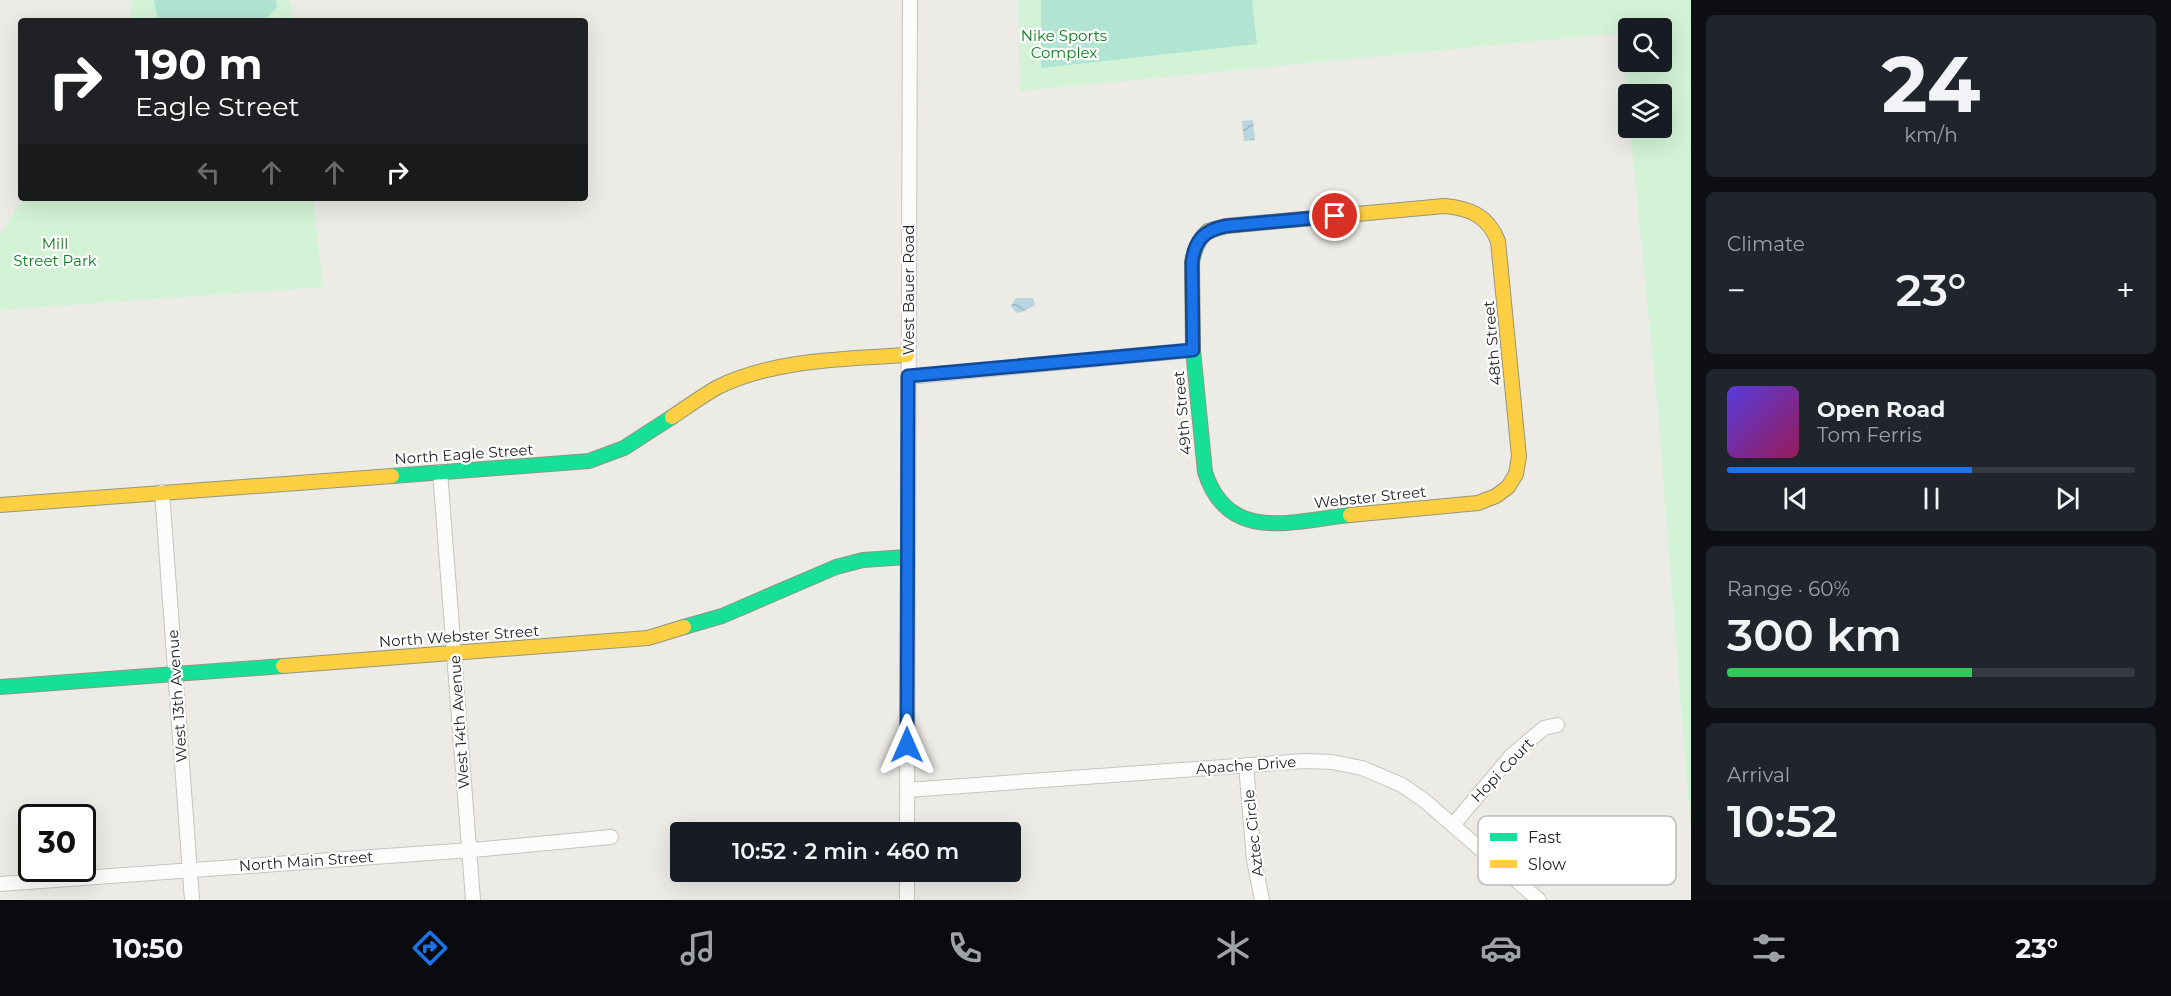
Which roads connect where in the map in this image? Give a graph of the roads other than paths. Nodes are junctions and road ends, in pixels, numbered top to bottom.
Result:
1 (910, 0) edge
2 (1202, 236) joint
3 (1193, 350) junction
4 (907, 355) junction
5 (908, 376) junction
6 (440, 472) junction
7 (1512, 482) joint
8 (162, 492) junction
9 (0, 505) edge
10 (1227, 510) joint
11 (907, 557) junction
12 (453, 653) junction
13 (176, 674) junction
14 (0, 687) edge
15 (1557, 725) dead end
16 (1246, 765) junction
17 (907, 790) junction
18 (907, 822) edge
19 (1453, 825) junction
20 (611, 837) dead end
21 (1478, 847) edge
22 (469, 850) junction
23 (190, 869) junction
24 (907, 882) edge
25 (0, 884) edge
26 (1522, 885) edge
27 (192, 900) edge
28 (473, 900) edge
29 (907, 900) edge
30 (1262, 900) edge
31 (1539, 900) edge

1 - 4 street, West Bauer Road
2 - 3 street, 49th Street
2 - 7 street, 48th Street
3 - 5 street
3 - 10 street, 49th Street
4 - 5 street, West Bauer Road
4 - 6 street, North Eagle Street
5 - 11 street, West Bauer Road
6 - 8 street, North Eagle Street
6 - 12 street, West 14th Avenue
7 - 10 street, Webster Street
8 - 9 street, North Eagle Street
8 - 13 street, West 13th Avenue
11 - 12 street, North Webster Street
11 - 17 street, West Bauer Road
12 - 13 street, North Webster Street
12 - 22 street, West 14th Avenue
13 - 14 street, North Webster Street
13 - 23 street, West 13th Avenue
15 - 19 street, Hopi Court
16 - 17 street, Apache Drive
16 - 19 street, Apache Drive
16 - 30 street, Aztec Circle
17 - 18 street, West Bauer Road
19 - 21 street, Apache Drive
20 - 22 street, North Main Street
22 - 23 street, North Main Street
22 - 28 street, West 14th Avenue
23 - 25 street, North Main Street
23 - 27 street, West 13th Avenue
24 - 29 street
26 - 31 street, Apache Drive

